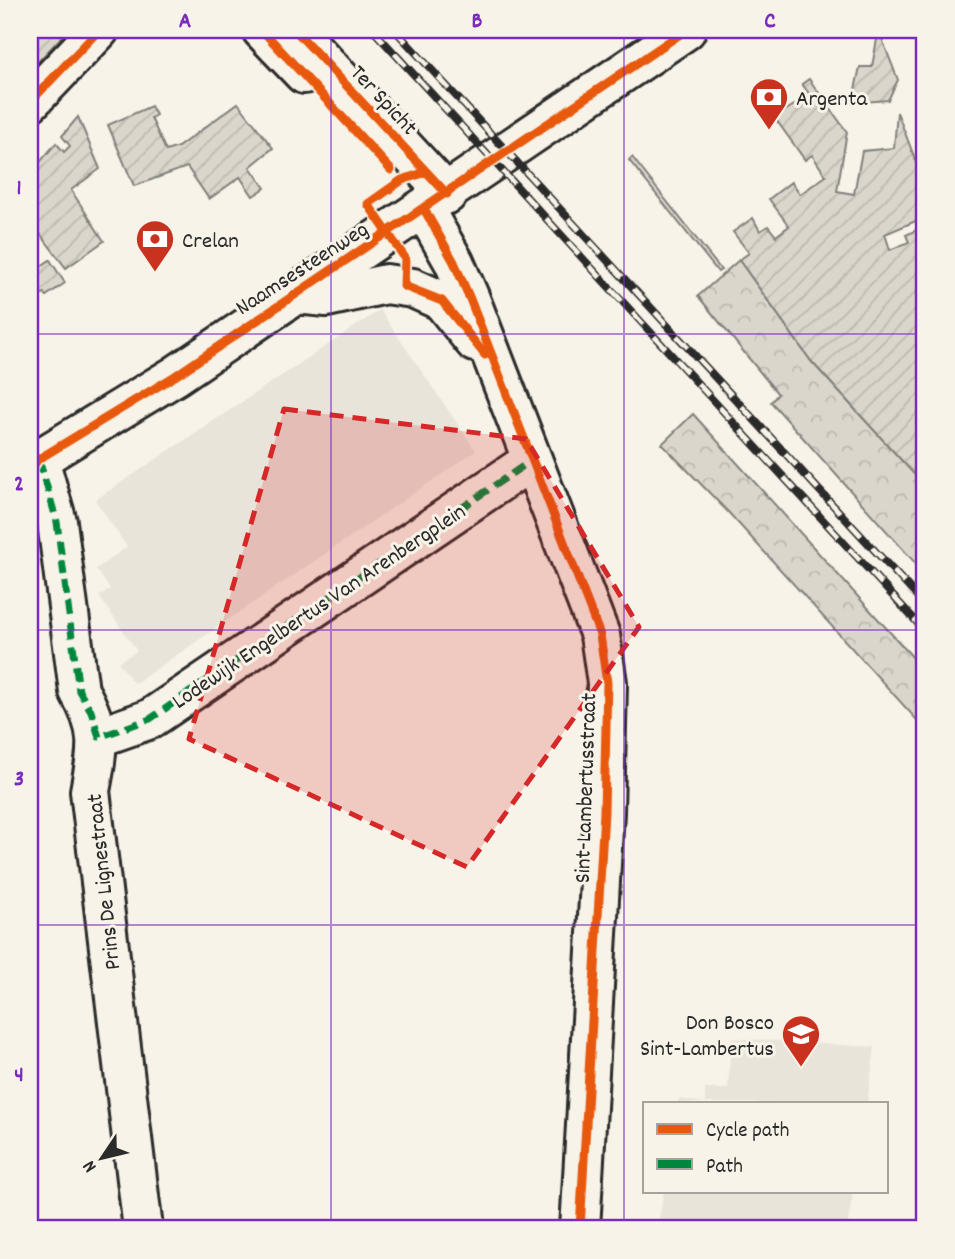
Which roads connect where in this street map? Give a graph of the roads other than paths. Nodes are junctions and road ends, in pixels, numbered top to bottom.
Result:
1 (99, 30) edge
2 (262, 30) edge
3 (295, 30) edge
4 (687, 30) edge
5 (30, 102) edge
6 (391, 170) dead end
7 (436, 202) junction
8 (295, 294) junction
9 (496, 368) junction
10 (532, 460) junction
11 (34, 463) edge
12 (99, 737) junction
13 (143, 1229) edge
14 (580, 1229) edge

1 - 5 street
2 - 6 street
3 - 7 street, Ter Spicht
4 - 7 street, Naamsesteenweg
7 - 8 street, Naamsesteenweg
7 - 9 street, Sint-Lambertusstraat
8 - 9 street, Sint-Lambertusstraat
8 - 11 street, Naamsesteenweg
9 - 10 street, Sint-Lambertusstraat
10 - 12 street, Lodewijk Engelbertus Van Arenbergplein
10 - 14 street, Sint-Lambertusstraat
11 - 12 street, Prins De Lignestraat
12 - 13 street, Prins De Lignestraat

